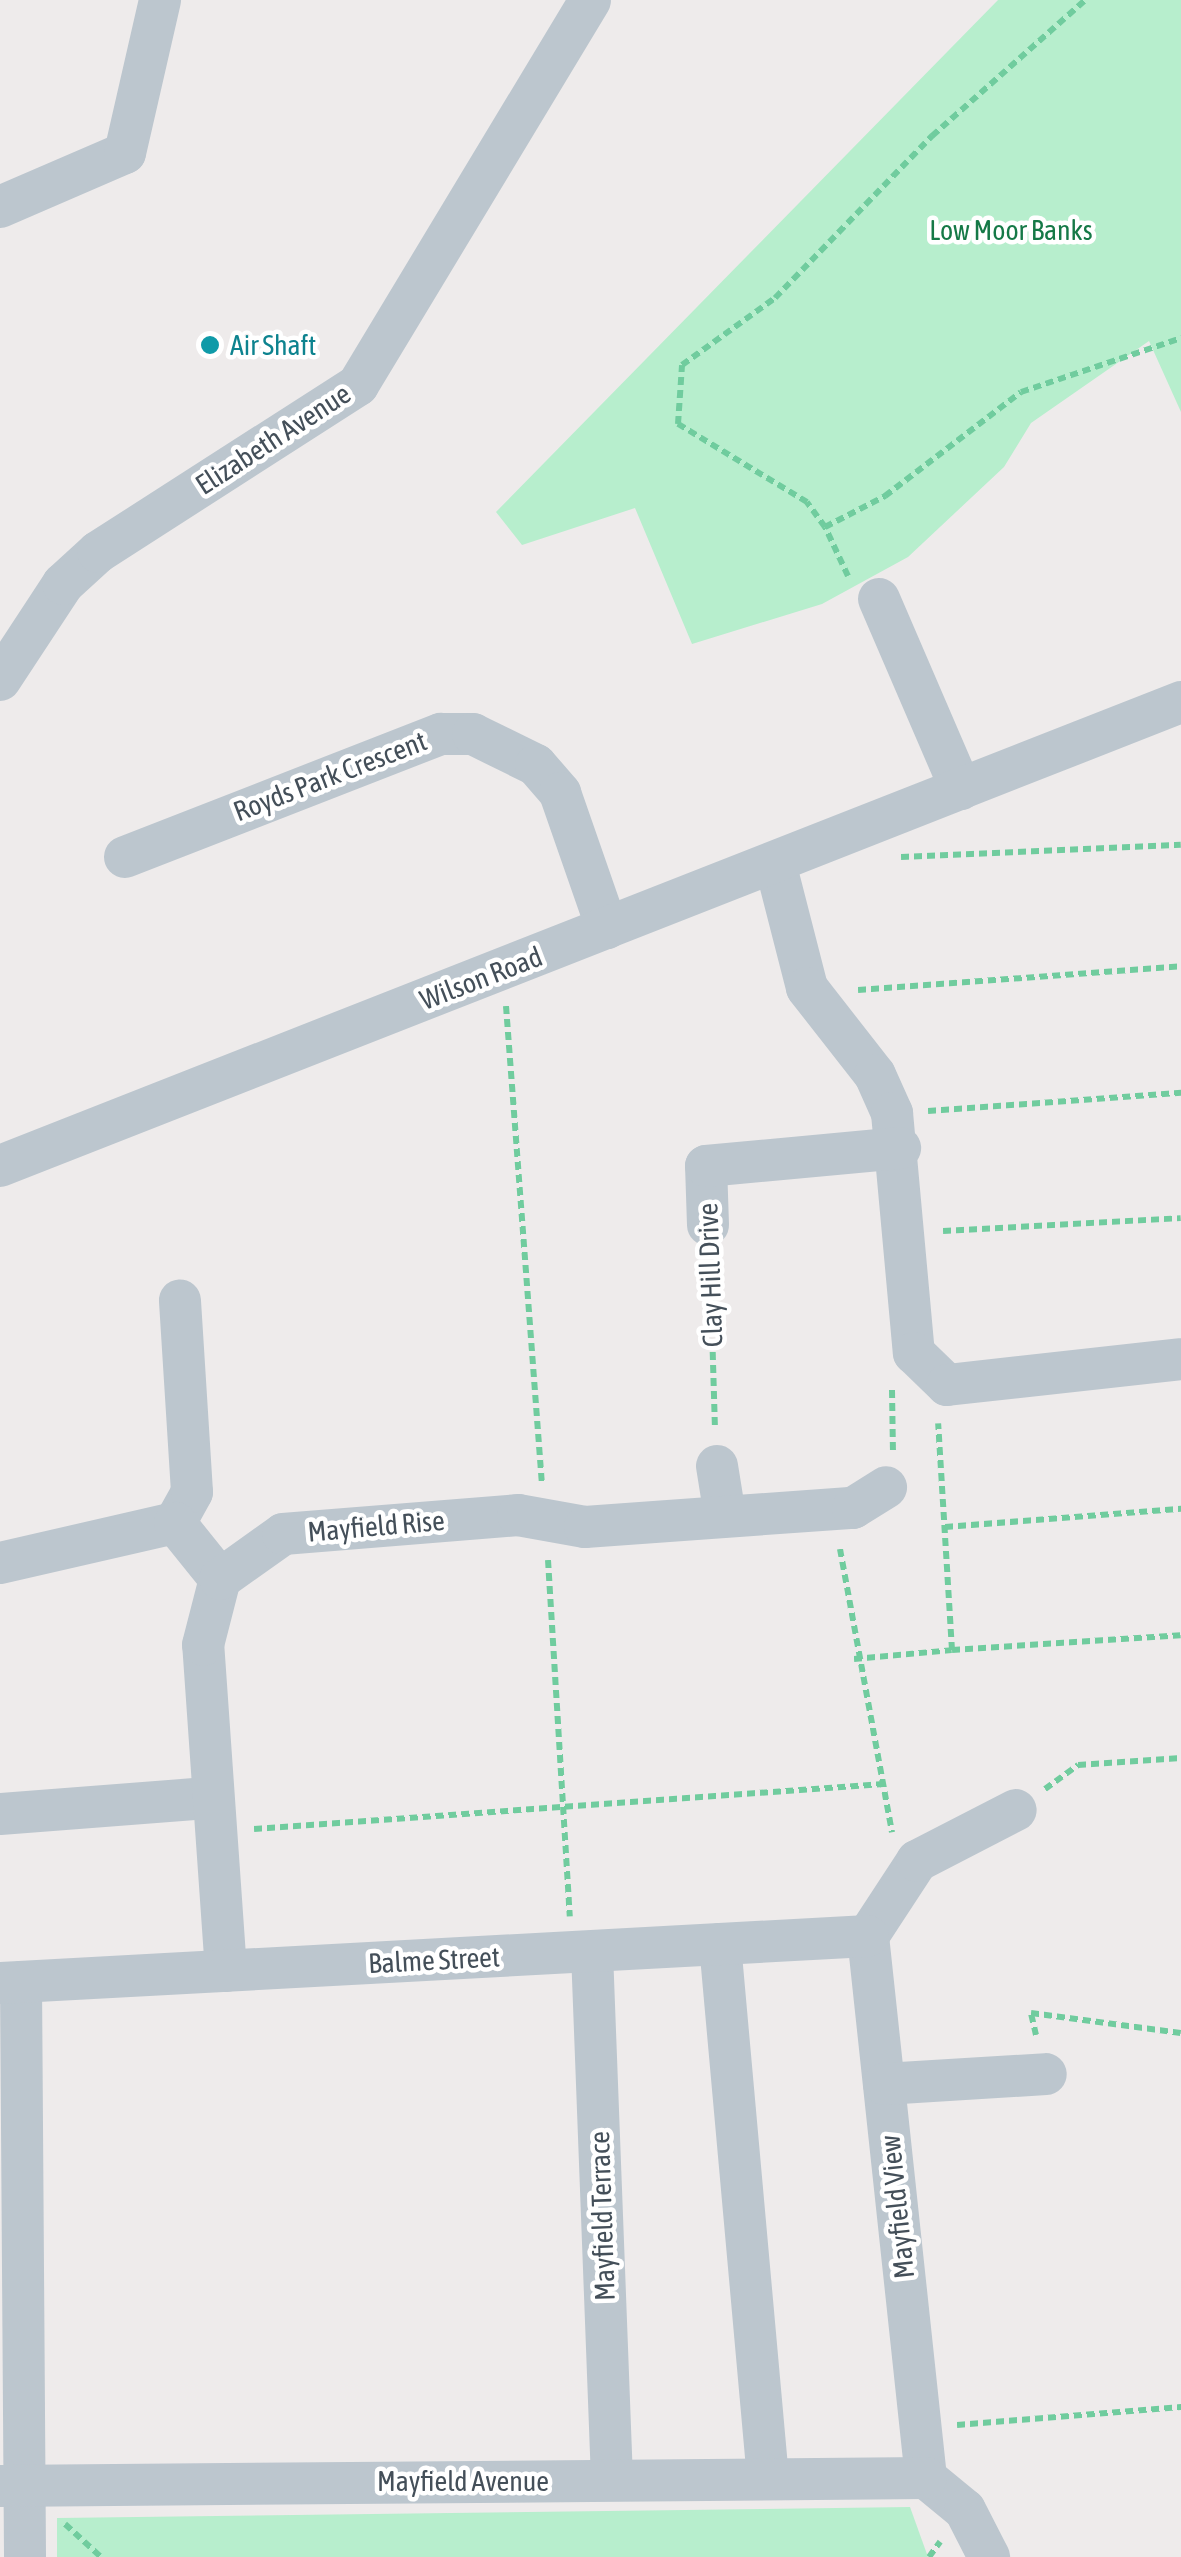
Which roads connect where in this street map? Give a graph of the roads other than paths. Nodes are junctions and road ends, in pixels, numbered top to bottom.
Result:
1 (160, 0) edge
2 (590, 0) edge
3 (0, 207) edge
4 (879, 598) road end
5 (0, 680) edge
6 (1181, 702) edge
7 (961, 789) junction
8 (125, 857) dead end
9 (775, 863) junction
10 (607, 928) junction
11 (896, 1130) junction
12 (0, 1166) edge
13 (708, 1225) road end
14 (180, 1300) dead end
15 (1181, 1359) edge
16 (716, 1466) road end
17 (886, 1487) road end
18 (726, 1516) junction
19 (175, 1523) junction
20 (0, 1563) edge
21 (220, 1579) junction
22 (1016, 1810) road end
23 (0, 1814) edge
24 (212, 1815) junction
25 (868, 1936) junction
26 (720, 1944) junction
27 (581, 1952) junction
28 (226, 1971) junction
29 (11, 1983) edge
30 (1046, 2074) road end
31 (884, 2084) junction
32 (11, 2285) edge
33 (926, 2478) junction
34 (768, 2479) junction
35 (612, 2480) junction
36 (12, 2486) edge
37 (24, 2557) edge
38 (989, 2557) edge

1 - 3 street
2 - 5 street, Elizabeth Avenue
4 - 7 street
6 - 7 street, Wilson Road
7 - 9 street, Wilson Road
8 - 10 street, Royds Park Crescent
9 - 10 street, Wilson Road
9 - 11 street
10 - 12 street, Wilson Road
11 - 13 street, Clay Hill Drive
11 - 15 street
14 - 19 street
16 - 18 street
17 - 18 street
18 - 21 street, Mayfield Rise
19 - 20 street
19 - 21 street
21 - 24 street
22 - 25 street
23 - 24 street
24 - 28 street
25 - 26 street, Balme Street
25 - 31 street, Mayfield View
26 - 27 street, Balme Street
26 - 34 street
27 - 28 street, Balme Street
27 - 35 street, Mayfield Terrace
28 - 29 street, Balme Street
29 - 32 street
30 - 31 street
31 - 33 street, Mayfield View
32 - 36 street
33 - 34 street, Mayfield Avenue
33 - 38 street
34 - 35 street, Mayfield Avenue
35 - 36 street, Mayfield Avenue
36 - 37 street

